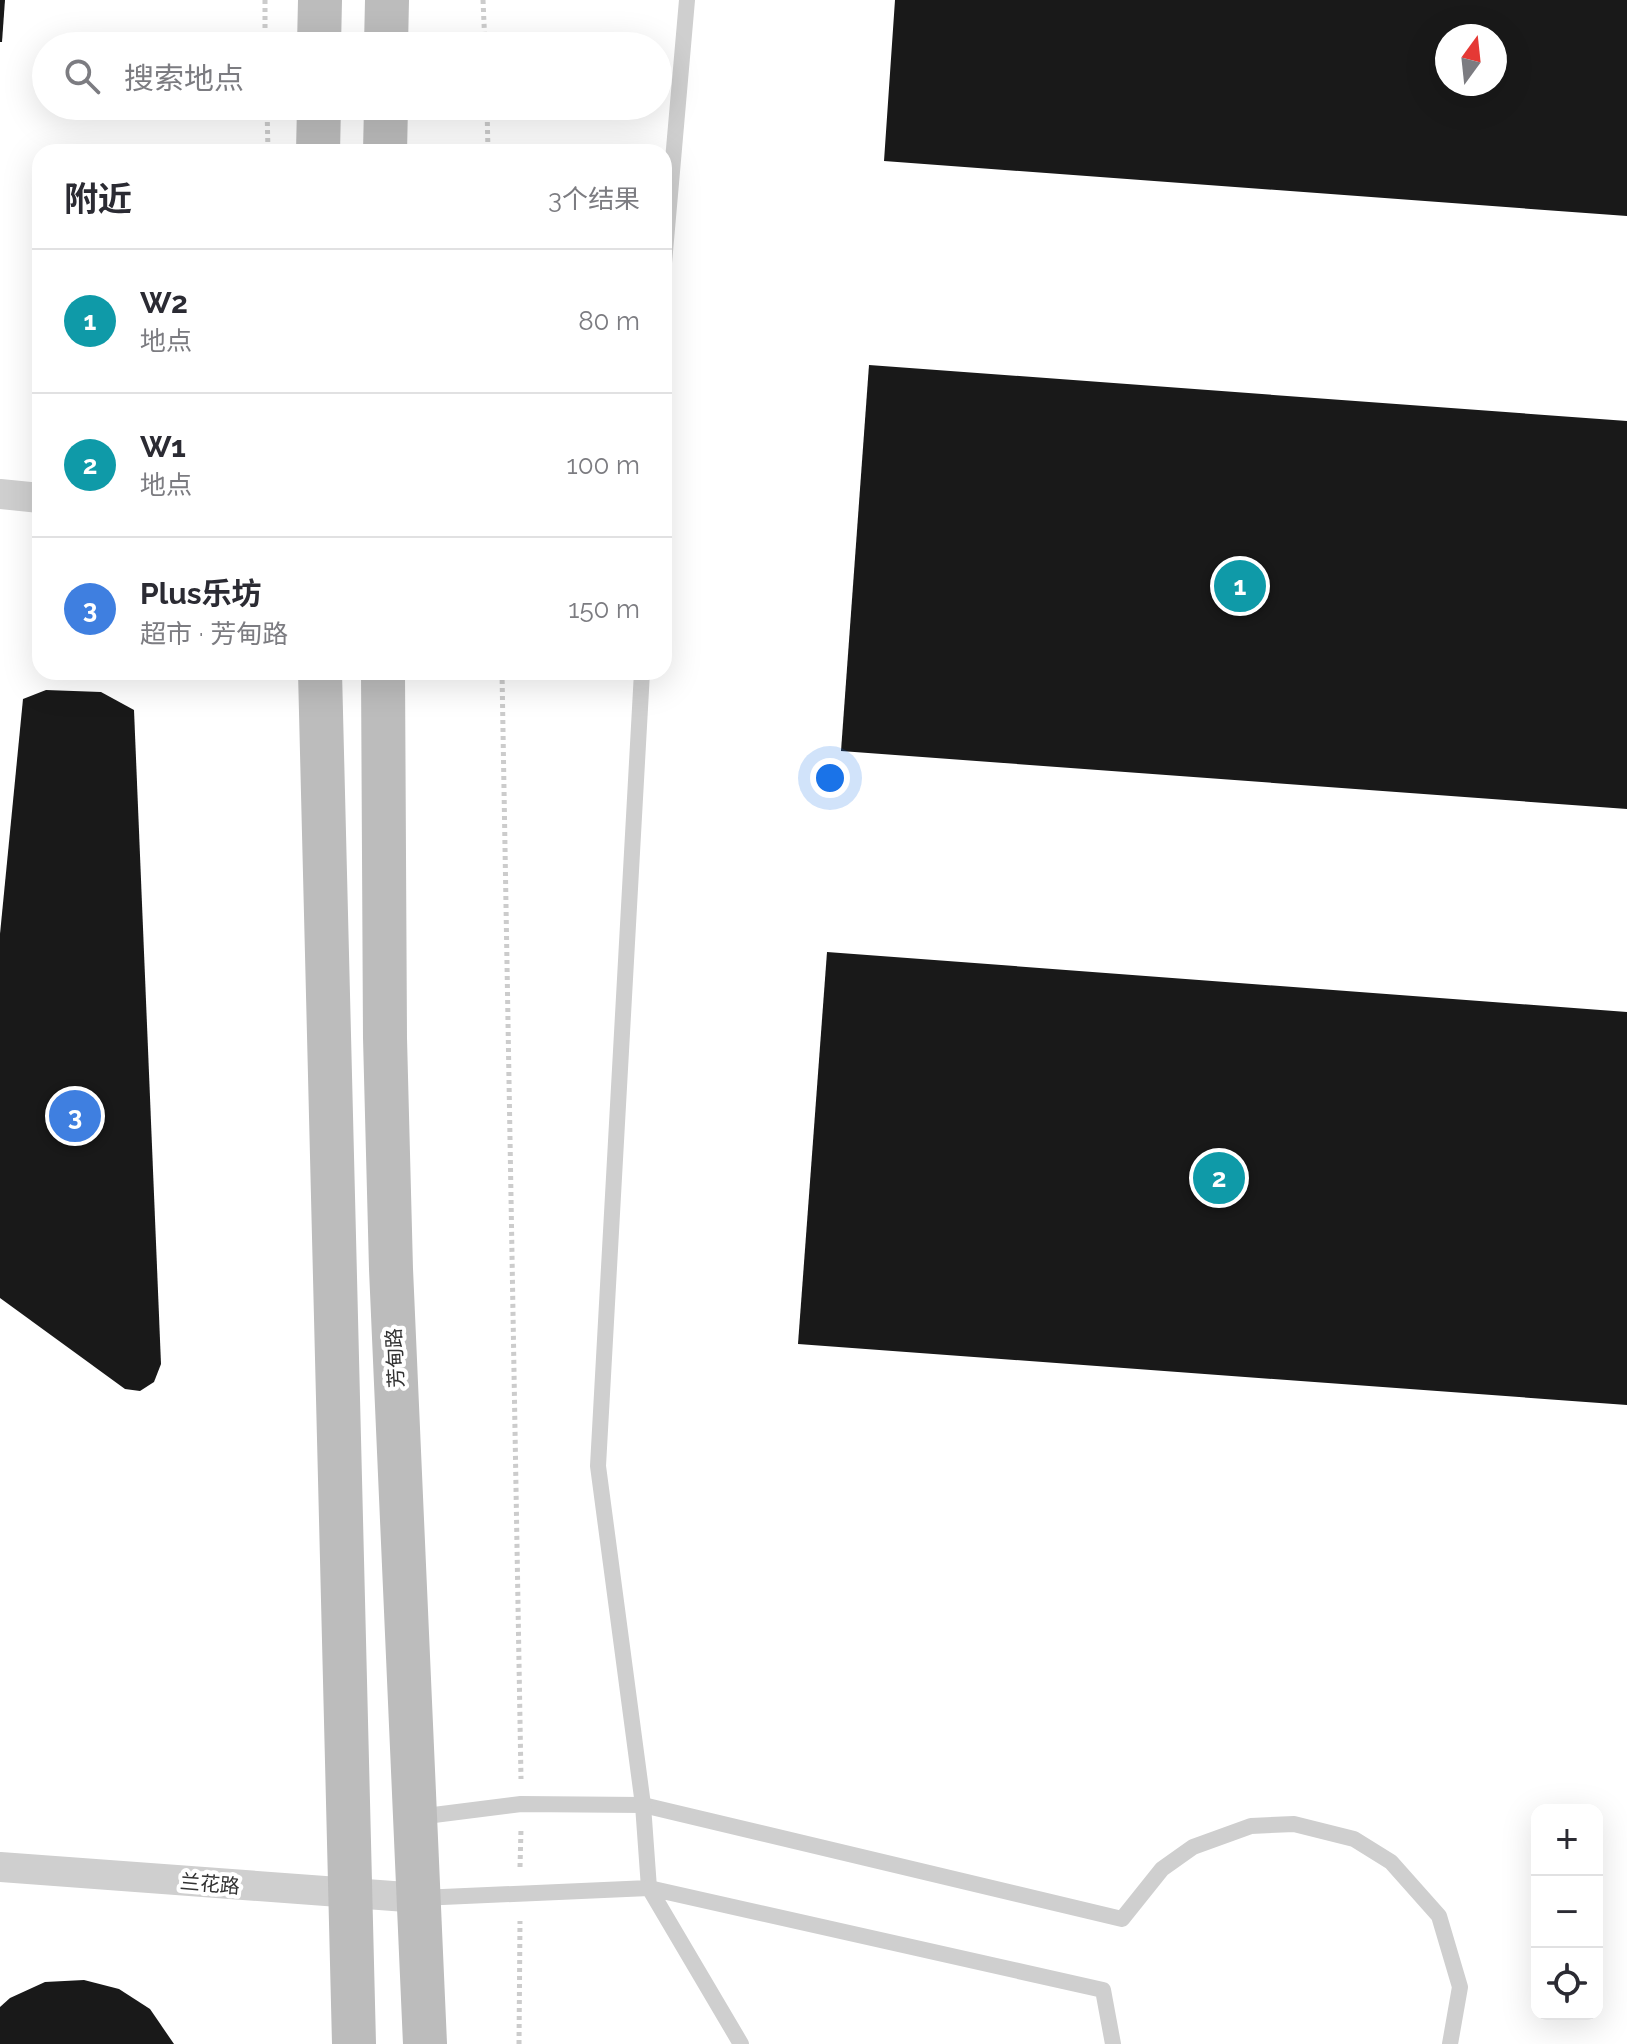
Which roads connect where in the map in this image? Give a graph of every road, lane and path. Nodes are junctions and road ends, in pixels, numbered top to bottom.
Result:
1 (265, 0) edge
2 (320, 0) edge
3 (387, 0) edge
4 (483, 0) edge
5 (687, 0) edge
6 (265, 32) edge
7 (319, 32) edge
8 (386, 32) edge
9 (484, 32) edge
10 (267, 120) edge
11 (319, 120) edge
12 (386, 120) edge
13 (487, 120) edge
14 (268, 144) edge
15 (318, 144) edge
16 (385, 144) edge
17 (488, 144) edge
18 (672, 172) edge
19 (0, 494) edge
20 (32, 497) edge
21 (320, 680) edge
22 (383, 680) edge
23 (502, 680) edge
24 (642, 680) edge
25 (521, 1804) junction
26 (643, 1805) junction
27 (416, 1817) junction
28 (0, 1867) edge
29 (649, 1888) junction
30 (348, 1893) junction
31 (520, 1894) junction
32 (420, 1898) junction
33 (354, 2044) edge
34 (425, 2044) edge
35 (519, 2044) edge
36 (741, 2044) edge
37 (1113, 2044) edge
38 (1450, 2044) edge

1 - 6 path
2 - 7 main road
3 - 8 main road
4 - 9 path
5 - 18 lane
10 - 14 path
11 - 15 main road
12 - 16 main road
13 - 17 path
19 - 20 street
21 - 30 main road
22 - 27 main road, 芳甸路
23 - 25 path
24 - 26 lane
25 - 26 lane
25 - 27 lane
25 - 31 path
26 - 29 lane
26 - 38 lane
27 - 32 main road, 芳甸路
28 - 30 street, 兰花路
29 - 31 lane
29 - 36 lane
29 - 37 lane
30 - 32 street, 兰花路
30 - 33 main road
31 - 32 lane
31 - 35 path
32 - 34 main road, 芳甸路

